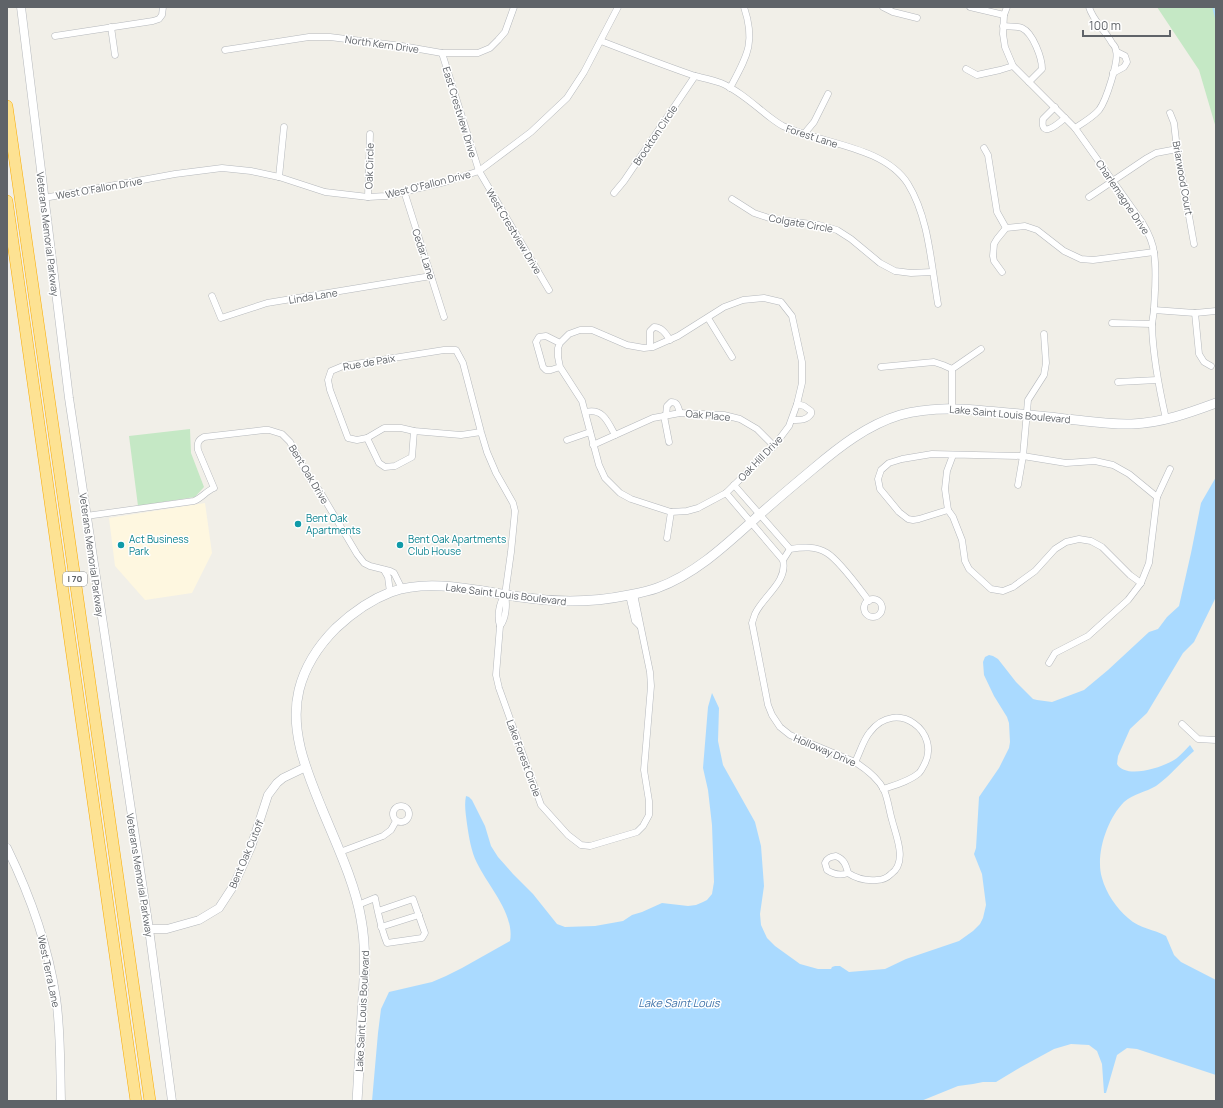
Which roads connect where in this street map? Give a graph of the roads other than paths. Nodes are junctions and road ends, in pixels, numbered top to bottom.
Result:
1 (21, 7) edge
2 (163, 7) edge
3 (514, 7) edge
4 (618, 7) edge
5 (744, 7) edge
6 (883, 7) edge
7 (970, 7) edge
8 (1007, 7) edge
9 (1088, 7) edge
10 (1004, 15) junction
11 (917, 18) dead end
12 (1003, 26) junction
13 (111, 27) junction
14 (55, 36) dead end
15 (601, 41) junction
16 (225, 50) dead end
17 (1117, 52) junction
18 (442, 53) junction
19 (115, 55) dead end
20 (1013, 66) junction
21 (966, 69) dead end
22 (1113, 73) junction
23 (695, 76) junction
24 (1029, 82) junction
25 (730, 88) junction
26 (828, 94) dead end
27 (7, 106) edge
28 (1055, 107) junction
29 (1170, 113) dead end
30 (1065, 118) junction
31 (284, 127) dead end
32 (1075, 128) junction
33 (370, 134) dead end
34 (804, 134) junction
35 (984, 148) dead end
36 (1177, 148) junction
37 (479, 171) junction
38 (279, 177) junction
39 (1113, 181) junction
40 (404, 192) junction
41 (614, 193) dead end
42 (368, 197) junction
43 (1089, 197) dead end
44 (44, 198) junction
45 (732, 199) dead end
46 (7, 201) edge
47 (1006, 228) junction
48 (1194, 244) dead end
49 (1154, 252) junction
50 (932, 272) junction
51 (1002, 272) dead end
52 (431, 276) junction
53 (550, 290) dead end
54 (212, 296) dead end
55 (938, 304) dead end
56 (1154, 310) junction
57 (1216, 311) edge
58 (1194, 313) junction
59 (444, 317) dead end
60 (708, 318) junction
61 (1112, 323) dead end
62 (1152, 324) junction
63 (1044, 334) dead end
64 (670, 340) junction
65 (560, 343) junction
66 (650, 347) junction
67 (981, 349) dead end
68 (732, 357) dead end
69 (1211, 366) dead end
70 (560, 367) junction
71 (881, 367) dead end
72 (952, 369) junction
73 (1157, 380) junction
74 (1118, 382) dead end
75 (1216, 403) edge
76 (797, 404) junction
77 (952, 408) junction
78 (586, 412) junction
79 (680, 413) junction
80 (1027, 414) junction
81 (665, 416) junction
82 (1166, 419) junction
83 (792, 420) junction
84 (414, 431) junction
85 (481, 432) junction
86 (590, 432) junction
87 (615, 435) junction
88 (366, 438) junction
89 (567, 440) dead end
90 (669, 442) dead end
91 (593, 445) junction
92 (774, 446) junction
93 (953, 455) junction
94 (1023, 456) junction
95 (1170, 469) dead end
96 (734, 485) junction
97 (1018, 485) dead end
98 (726, 493) junction
99 (1157, 497) junction
100 (948, 510) junction
101 (671, 512) junction
102 (760, 515) junction
103 (86, 516) junction
104 (751, 522) junction
105 (667, 538) dead end
106 (790, 549) junction
107 (783, 560) junction
108 (384, 570) junction
109 (1141, 583) junction
110 (402, 590) junction
111 (390, 592) junction
112 (631, 594) junction
113 (505, 595) junction
114 (869, 601) dead end
115 (1049, 663) dead end
116 (1182, 724) dead end
117 (1216, 740) edge
118 (856, 762) junction
119 (306, 767) junction
120 (884, 789) junction
121 (396, 821) dead end
122 (7, 848) edge
123 (340, 852) junction
124 (848, 873) dead end
125 (358, 905) junction
126 (378, 911) junction
127 (419, 915) junction
128 (382, 927) junction
129 (148, 929) junction
130 (135, 1098) edge
131 (149, 1098) edge
132 (172, 1098) edge
133 (61, 1099) edge
134 (357, 1101) edge

1 - 44 street, Veterans Memorial Parkway
2 - 13 street
3 - 18 street, North Kern Drive
4 - 15 street, West O'Fallon Drive
5 - 25 street
6 - 11 street
7 - 10 street
8 - 10 street, Charlemagne Drive
9 - 17 street
10 - 12 street, Charlemagne Drive
12 - 20 street, Charlemagne Drive
12 - 24 street
13 - 14 street
13 - 19 street
15 - 23 street, Forest Lane
15 - 37 street, West O'Fallon Drive
16 - 18 street, North Kern Drive
17 - 22 street
17 - 22 street
18 - 37 street, East Crestview Drive
20 - 21 street
20 - 24 street, Charlemagne Drive
22 - 32 street
23 - 25 street, Forest Lane
23 - 41 street, Brockton Circle
24 - 28 street, Charlemagne Drive
25 - 34 street, Forest Lane
26 - 34 street
27 - 131 highway, I 70
28 - 30 street, Charlemagne Drive
28 - 30 street
29 - 36 street, Briarwood Court
30 - 32 street, Charlemagne Drive
31 - 38 street
32 - 39 street, Charlemagne Drive
33 - 42 street, Oak Circle
34 - 50 street, Forest Lane
35 - 47 street
36 - 39 street
36 - 48 street, Briarwood Court
37 - 40 street, West O'Fallon Drive
37 - 53 street, West Crestview Drive
38 - 42 street, West O'Fallon Drive
38 - 44 street, West O'Fallon Drive
39 - 43 street
39 - 49 street, Charlemagne Drive
40 - 42 street, West O'Fallon Drive
40 - 52 street, Cedar Lane
44 - 103 street, Veterans Memorial Parkway
45 - 50 street, Colgate Circle
46 - 130 highway, I 70
47 - 49 street
47 - 51 street
49 - 56 street, Charlemagne Drive
50 - 55 street, Forest Lane
52 - 54 street, Linda Lane
52 - 59 street, Cedar Lane
56 - 58 street
56 - 62 street, Charlemagne Drive
57 - 58 street
58 - 69 street
60 - 64 street, Oak Hill Drive
60 - 68 street
60 - 76 street, Oak Hill Drive
61 - 62 street
62 - 73 street, Charlemagne Drive
63 - 80 street
64 - 66 street, Oak Hill Drive
64 - 66 street
65 - 66 street, Oak Hill Drive
65 - 70 street, Oak Hill Drive
65 - 70 street
67 - 72 street
70 - 78 street, Oak Hill Drive
71 - 72 street
72 - 77 street
73 - 74 street
73 - 82 street, Charlemagne Drive
75 - 82 main road, Lake Saint Louis Boulevard
76 - 83 street, Oak Hill Drive
76 - 83 street
77 - 80 main road, Lake Saint Louis Boulevard
77 - 102 main road, Lake Saint Louis Boulevard
78 - 86 street, Oak Hill Drive
78 - 87 street
79 - 81 street, Oak Place
79 - 81 street, Oak Place
79 - 92 street, Oak Place
80 - 82 main road, Lake Saint Louis Boulevard
80 - 94 street
81 - 87 street, Oak Place
81 - 90 street
83 - 92 street, Oak Hill Drive
84 - 85 street
84 - 88 street
84 - 88 street
85 - 88 street, Rue de Paix
85 - 113 street, Rue de Paix
86 - 89 street
86 - 91 street, Oak Hill Drive
87 - 91 street, Oak Place
91 - 101 street, Oak Hill Drive
92 - 96 street, Oak Hill Drive
93 - 94 street
93 - 100 street
93 - 100 street
94 - 97 street
94 - 99 street
95 - 99 street
96 - 98 street, Oak Hill Drive
96 - 102 street
98 - 101 street, Oak Hill Drive
98 - 104 street
99 - 109 street
100 - 109 street
101 - 105 street
102 - 104 main road, Lake Saint Louis Boulevard
102 - 106 street
103 - 108 street, Bent Oak Drive
103 - 129 street, Veterans Memorial Parkway
104 - 107 street
104 - 112 main road, Lake Saint Louis Boulevard
106 - 107 street
106 - 114 street
107 - 118 street, Holloway Drive
108 - 110 street, Bent Oak Drive
108 - 111 street
109 - 115 street
110 - 111 main road, Lake Saint Louis Boulevard
110 - 113 main road, Lake Saint Louis Boulevard
111 - 119 main road, Lake Saint Louis Boulevard
112 - 113 main road, Lake Saint Louis Boulevard
112 - 113 street, Lake Forest Circle
116 - 117 street
118 - 120 street, Holloway Drive
118 - 120 street
119 - 123 main road, Lake Saint Louis Boulevard
119 - 129 street, Bent Oak Cutoff
120 - 124 street, Holloway Drive
121 - 123 street
122 - 133 street, West Terra Lane
123 - 125 main road, Lake Saint Louis Boulevard
125 - 126 street
125 - 134 main road, Lake Saint Louis Boulevard
126 - 127 street
126 - 128 street
127 - 128 street
127 - 128 street
129 - 132 street, Veterans Memorial Parkway

